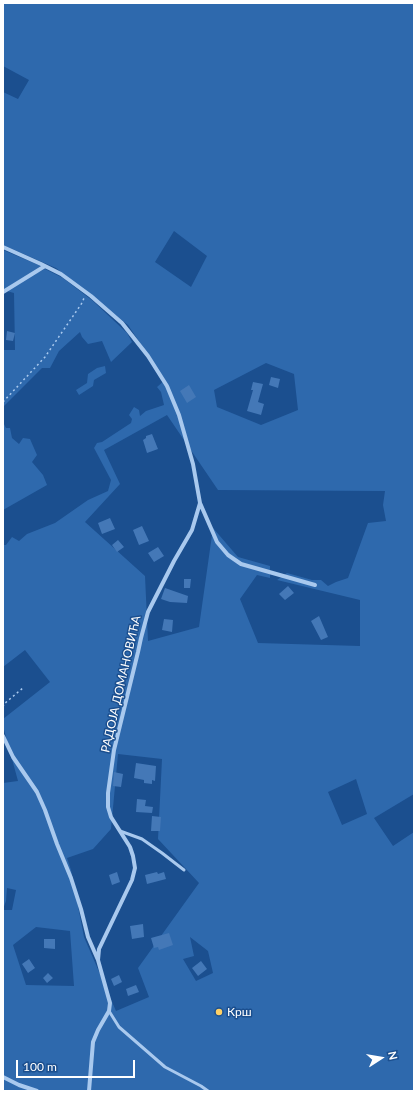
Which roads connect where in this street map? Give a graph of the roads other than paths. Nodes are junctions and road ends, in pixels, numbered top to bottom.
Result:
1 (3, 247) edge
2 (45, 266) junction
3 (3, 292) edge
4 (200, 503) junction
5 (315, 585) dead end
6 (3, 736) edge
7 (120, 831) junction
8 (184, 870) dead end
9 (98, 960) junction
10 (109, 1012) junction
11 (3, 1077) edge
12 (37, 1091) edge
13 (89, 1091) edge
14 (208, 1091) edge

1 - 2 street, РАДОЈА ДОМАНОВИЋА
2 - 3 street
2 - 4 street, РАДОЈА ДОМАНОВИЋА
4 - 5 street, РАДОЈА ДОМАНОВИЋА
4 - 7 street, РАДОЈА ДОМАНОВИЋА
6 - 9 street
7 - 8 lane
7 - 9 street, РАДОЈА ДОМАНОВИЋА
9 - 10 street
10 - 13 street
10 - 14 lane
11 - 12 street

